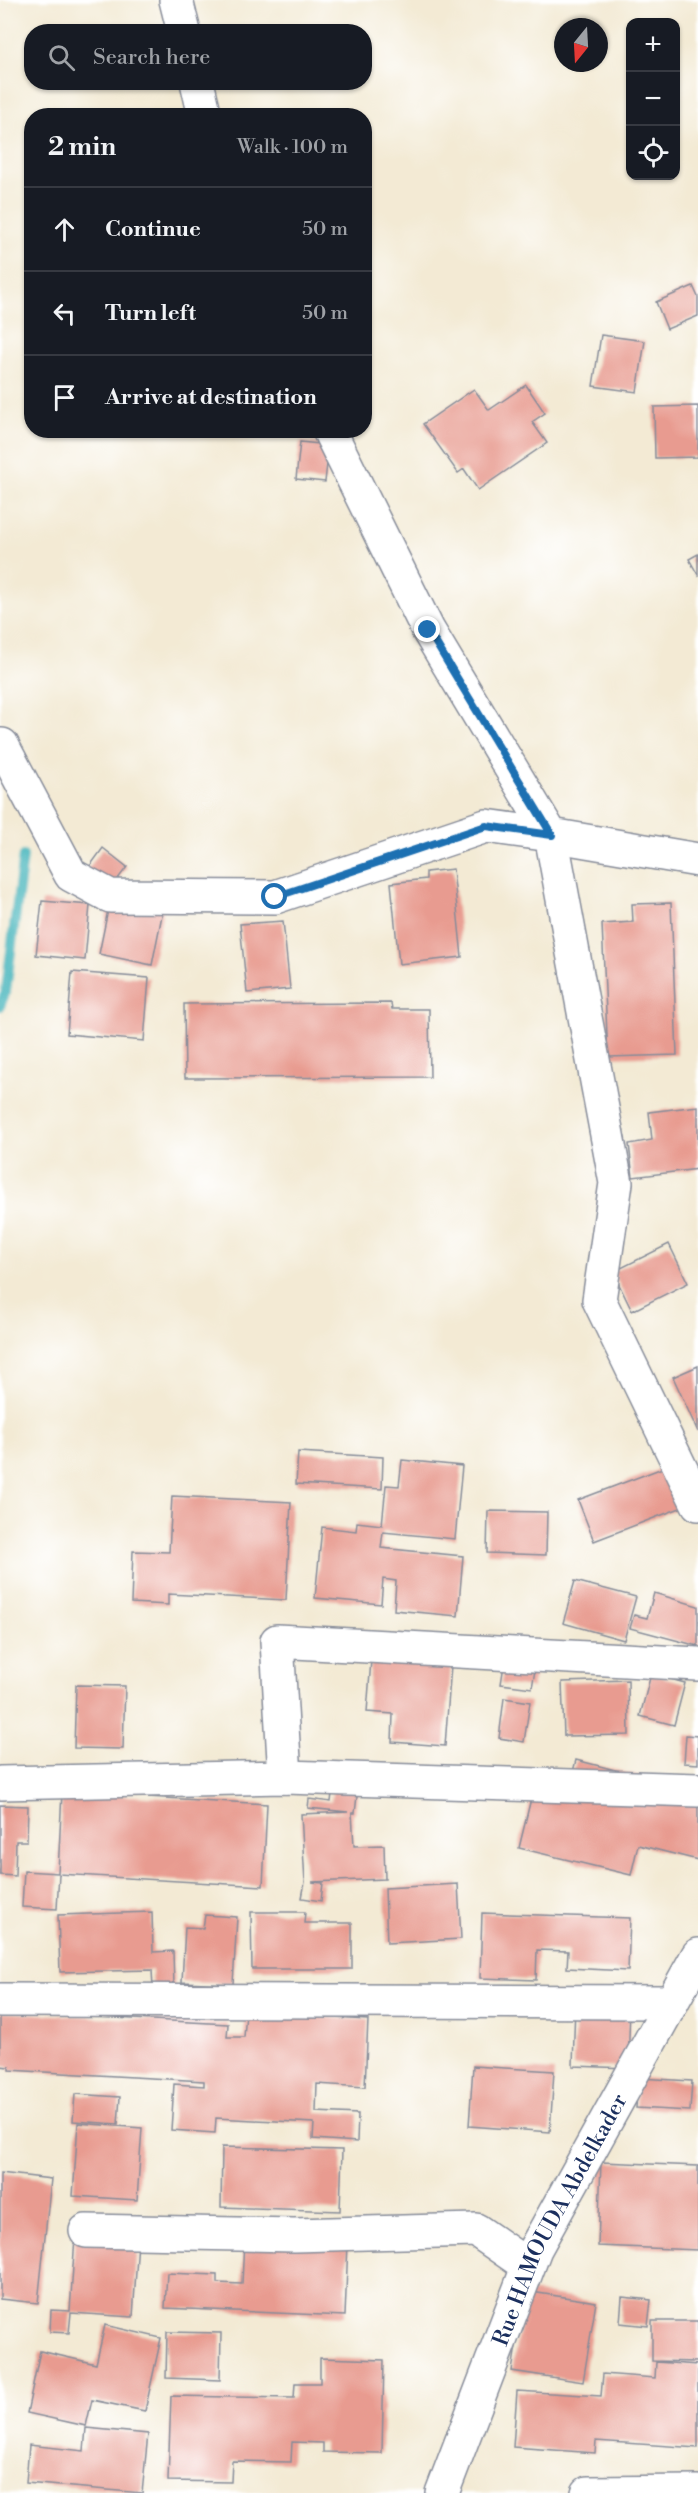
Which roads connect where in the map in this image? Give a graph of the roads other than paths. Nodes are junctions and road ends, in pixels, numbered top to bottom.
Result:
1 (176, 0) edge
2 (182, 24) edge
3 (199, 90) edge
4 (203, 108) edge
5 (333, 438) edge
6 (3, 746) dead end
7 (552, 835) junction
8 (698, 860) edge
9 (698, 1504) edge
10 (698, 1664) edge
11 (285, 1777) junction
12 (0, 1782) edge
13 (698, 1790) edge
14 (698, 1956) edge
15 (0, 2000) edge
16 (672, 2002) junction
17 (86, 2231) dead end
18 (528, 2266) junction
19 (698, 2492) edge
20 (442, 2493) edge
21 (588, 2493) edge

1 - 2 street
3 - 4 street
5 - 7 street
6 - 7 street
7 - 8 street
7 - 9 street
10 - 11 street
11 - 12 street
11 - 13 street
14 - 16 street, Rue HAMOUDA Abdelkader
15 - 16 street
16 - 18 street, Rue HAMOUDA Abdelkader
17 - 18 street
18 - 20 street, Rue HAMOUDA Abdelkader
19 - 21 street

